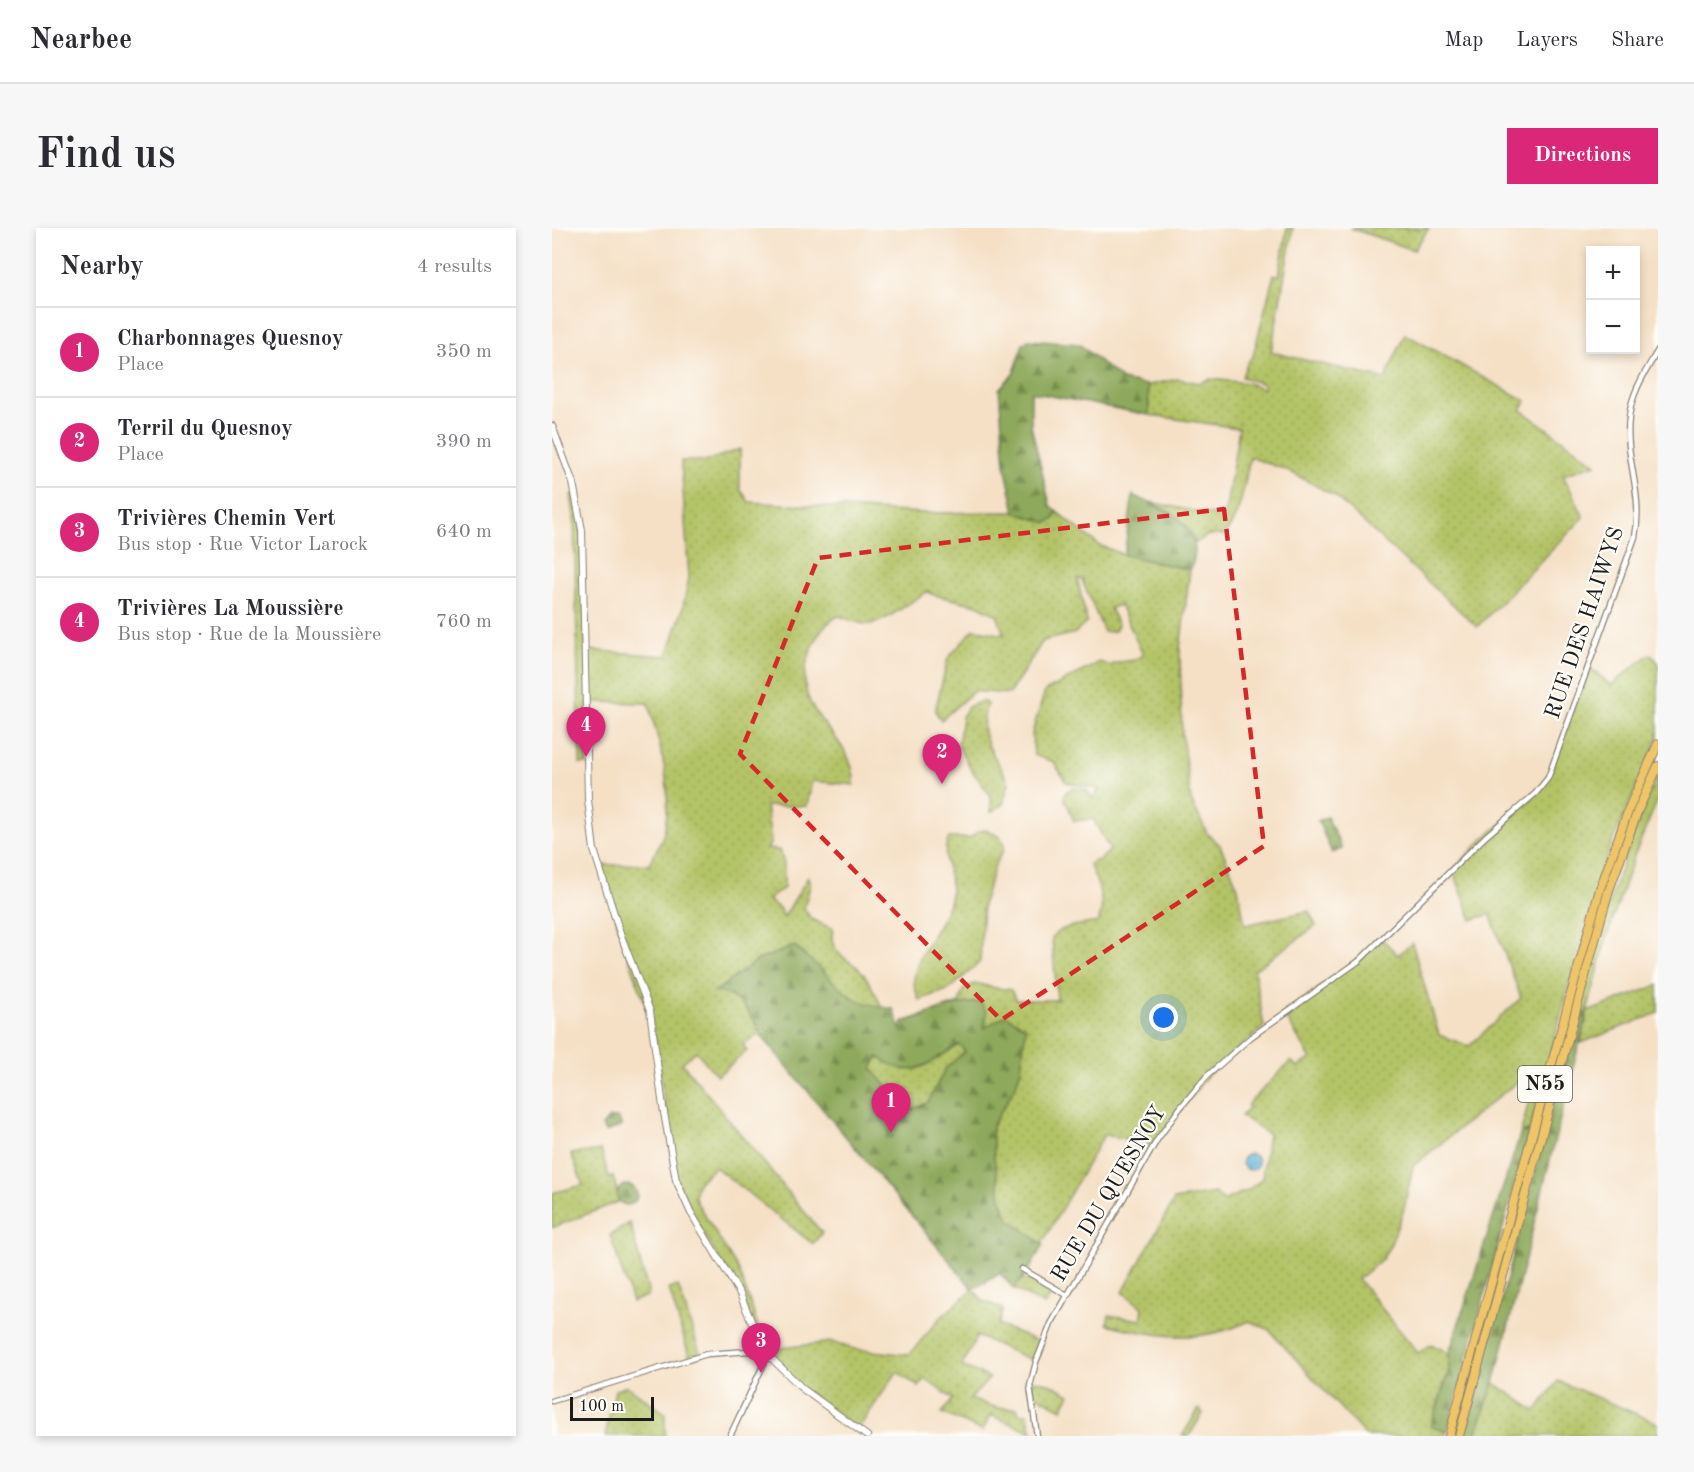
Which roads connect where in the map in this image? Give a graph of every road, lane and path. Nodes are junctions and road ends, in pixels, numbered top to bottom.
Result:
1 (1658, 350) edge
2 (552, 426) edge
3 (1658, 744) edge
4 (1658, 766) edge
5 (1453, 870) joint
6 (1022, 1269) dead end
7 (1068, 1295) junction
8 (766, 1352) junction
9 (552, 1401) edge
10 (730, 1436) edge
11 (867, 1436) edge
12 (1037, 1436) edge
13 (1449, 1436) edge
14 (1459, 1436) edge

1 - 5 street, RUE DES HAIWYS
2 - 8 street
3 - 13 highway, N55
4 - 14 highway, N55
5 - 7 street, RUE DU QUESNOY
6 - 7 street
7 - 12 street, RUE DU QUESNOY
8 - 9 street
8 - 10 street
8 - 11 street

